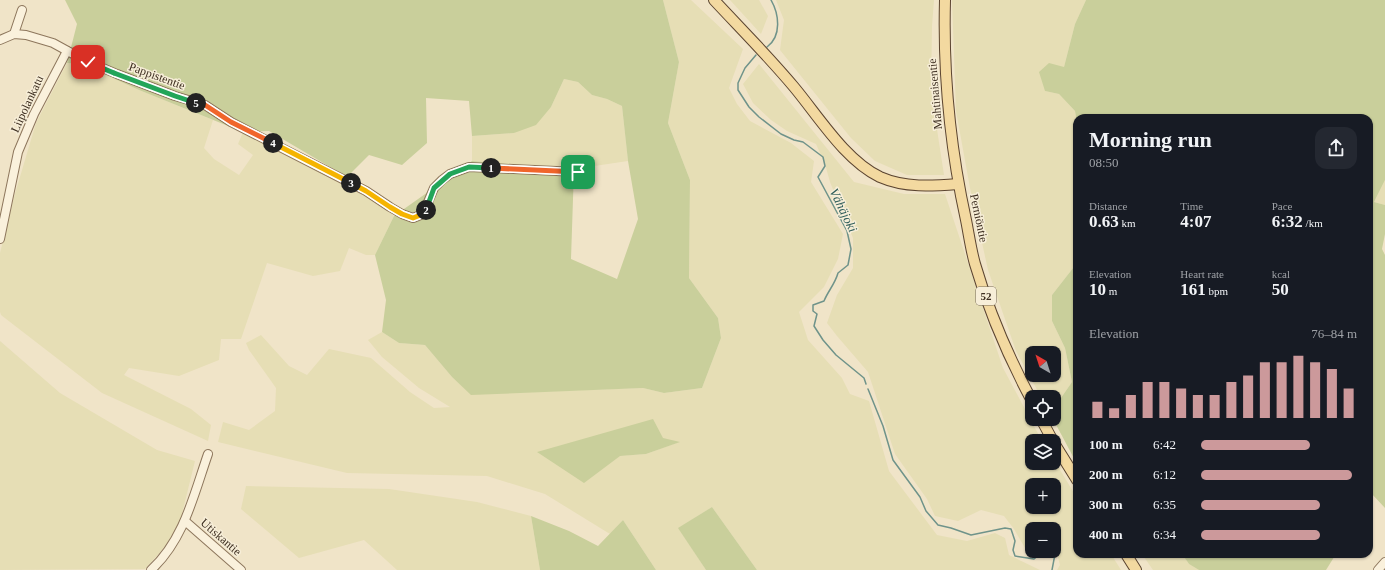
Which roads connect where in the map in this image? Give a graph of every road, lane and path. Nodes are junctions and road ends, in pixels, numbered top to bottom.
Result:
1 (714, 0) edge
2 (945, 0) edge
3 (22, 10) dead end
4 (14, 34) junction
5 (0, 40) edge
6 (67, 51) junction
7 (578, 172) dead end
8 (958, 184) junction
9 (0, 239) edge
10 (1026, 390) edge
11 (208, 454) dead end
12 (1061, 454) edge
13 (1073, 473) edge
14 (185, 521) junction
15 (1128, 558) edge
16 (1385, 562) edge
17 (151, 570) edge
18 (241, 570) edge
19 (1136, 570) edge
20 (1378, 570) edge

1 - 8 main road, Perniöntie
2 - 8 main road, Mahtinaisentie / 52
3 - 4 street
4 - 5 street
4 - 6 street
6 - 7 street, Pappistentie
6 - 9 street, Liipolankatu
8 - 10 main road, Perniöntie / 52
11 - 14 street
12 - 13 main road
14 - 17 street
14 - 18 street, Utiskantie
15 - 19 main road
16 - 20 street

